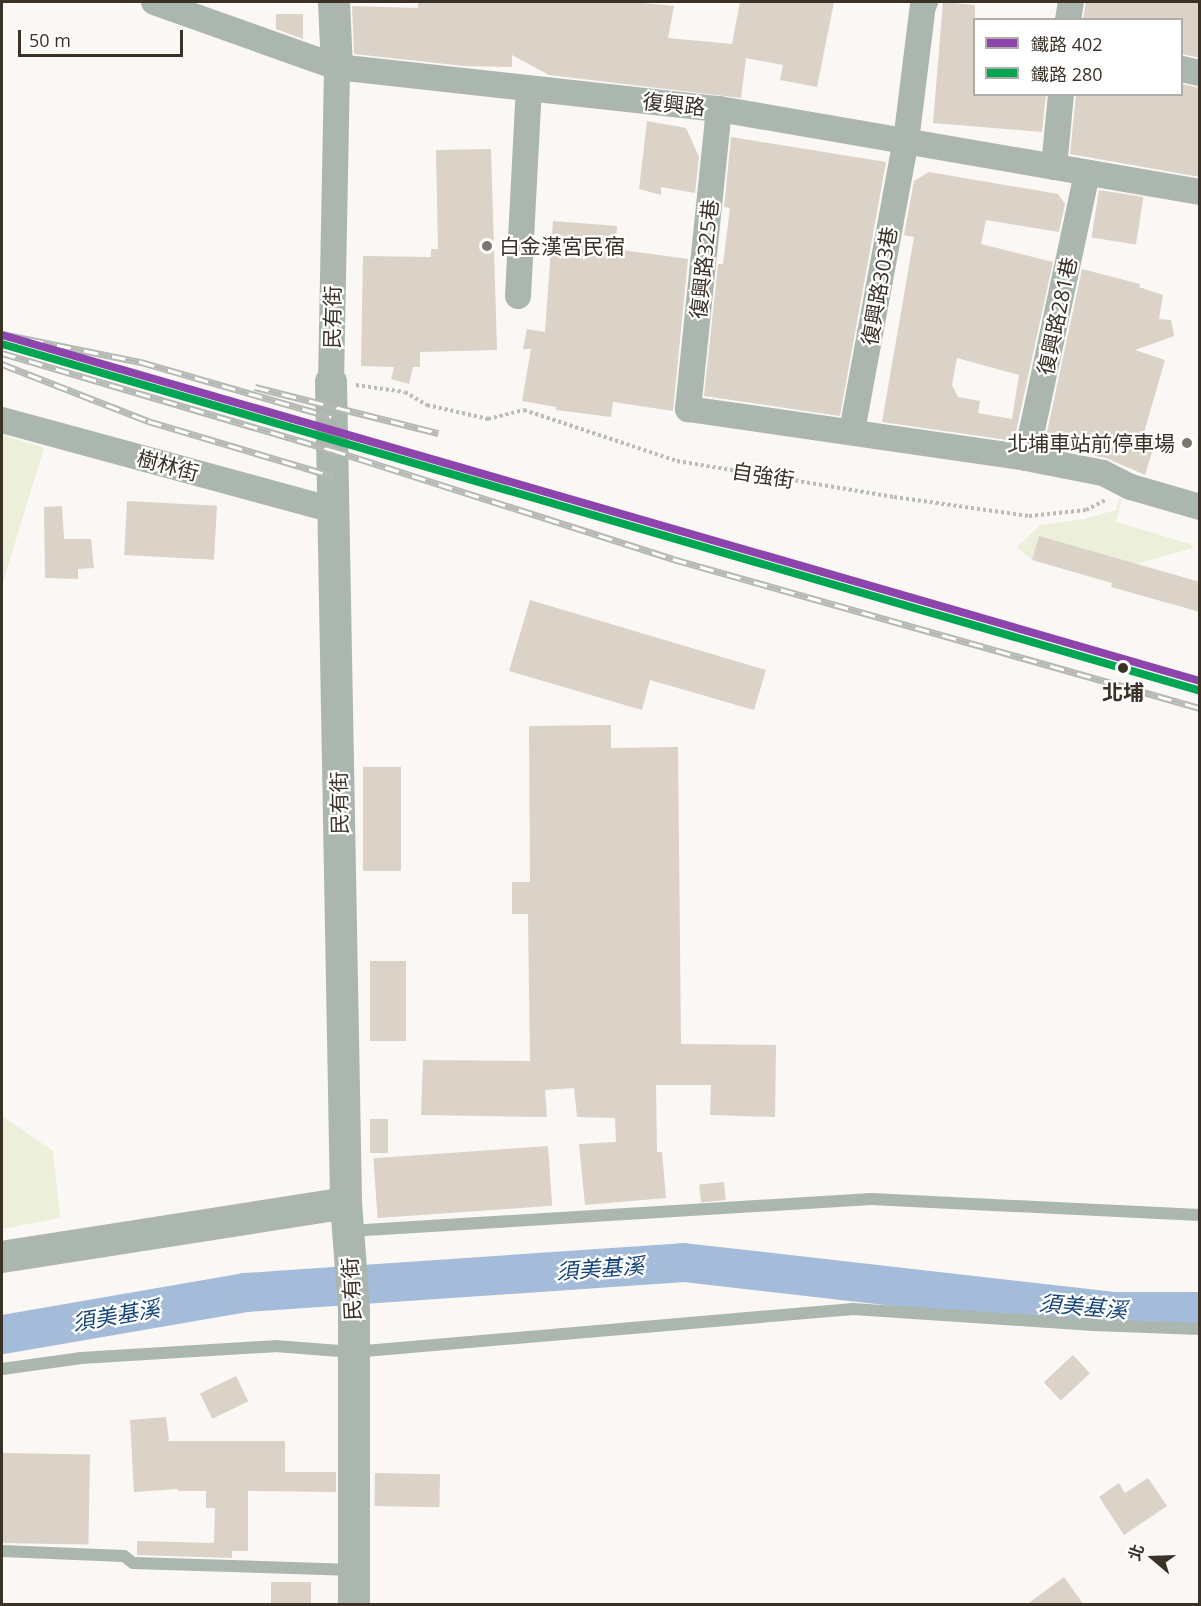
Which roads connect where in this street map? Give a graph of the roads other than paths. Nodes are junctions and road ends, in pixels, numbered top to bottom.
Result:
1 (154, 2) edge
2 (334, 2) edge
3 (925, 2) edge
4 (1071, 2) edge
5 (1068, 18) edge
6 (337, 67) junction
7 (1183, 69) edge
8 (1200, 73) edge
9 (529, 89) junction
10 (1061, 96) edge
11 (719, 109) junction
12 (906, 141) junction
13 (1054, 167) junction
14 (1088, 174) junction
15 (1200, 192) edge
16 (518, 296) dead end
17 (331, 382) joint
18 (2, 420) edge
19 (852, 431) junction
20 (1026, 458) junction
21 (1200, 507) edge
22 (334, 510) junction
23 (1200, 1215) edge
24 (347, 1217) junction
25 (2, 1257) edge
26 (1200, 1329) edge
27 (353, 1352) junction
28 (2, 1369) edge
29 (2, 1551) edge
30 (353, 1570) junction
31 (354, 1605) edge

1 - 6 street, 復興路
2 - 6 street, 民有街
3 - 12 street, 復興路303巷
4 - 5 street
6 - 9 street, 復興路
6 - 17 street, 民有街
7 - 8 street
9 - 11 street, 復興路
9 - 16 street
10 - 13 street
11 - 12 street, 復興路
11 - 19 street, 復興路325巷
12 - 13 street, 復興路
12 - 19 street, 復興路303巷
13 - 14 street, 復興路
14 - 15 street, 復興路
14 - 20 street, 復興路281巷
17 - 22 street, 民有街
18 - 22 street, 樹林街
19 - 20 street
20 - 21 street
22 - 24 street, 民有街
23 - 24 lane
24 - 25 street
24 - 27 street, 民有街
26 - 27 lane
27 - 28 lane
27 - 30 street, 民有街
29 - 30 lane
30 - 31 street, 民有街

